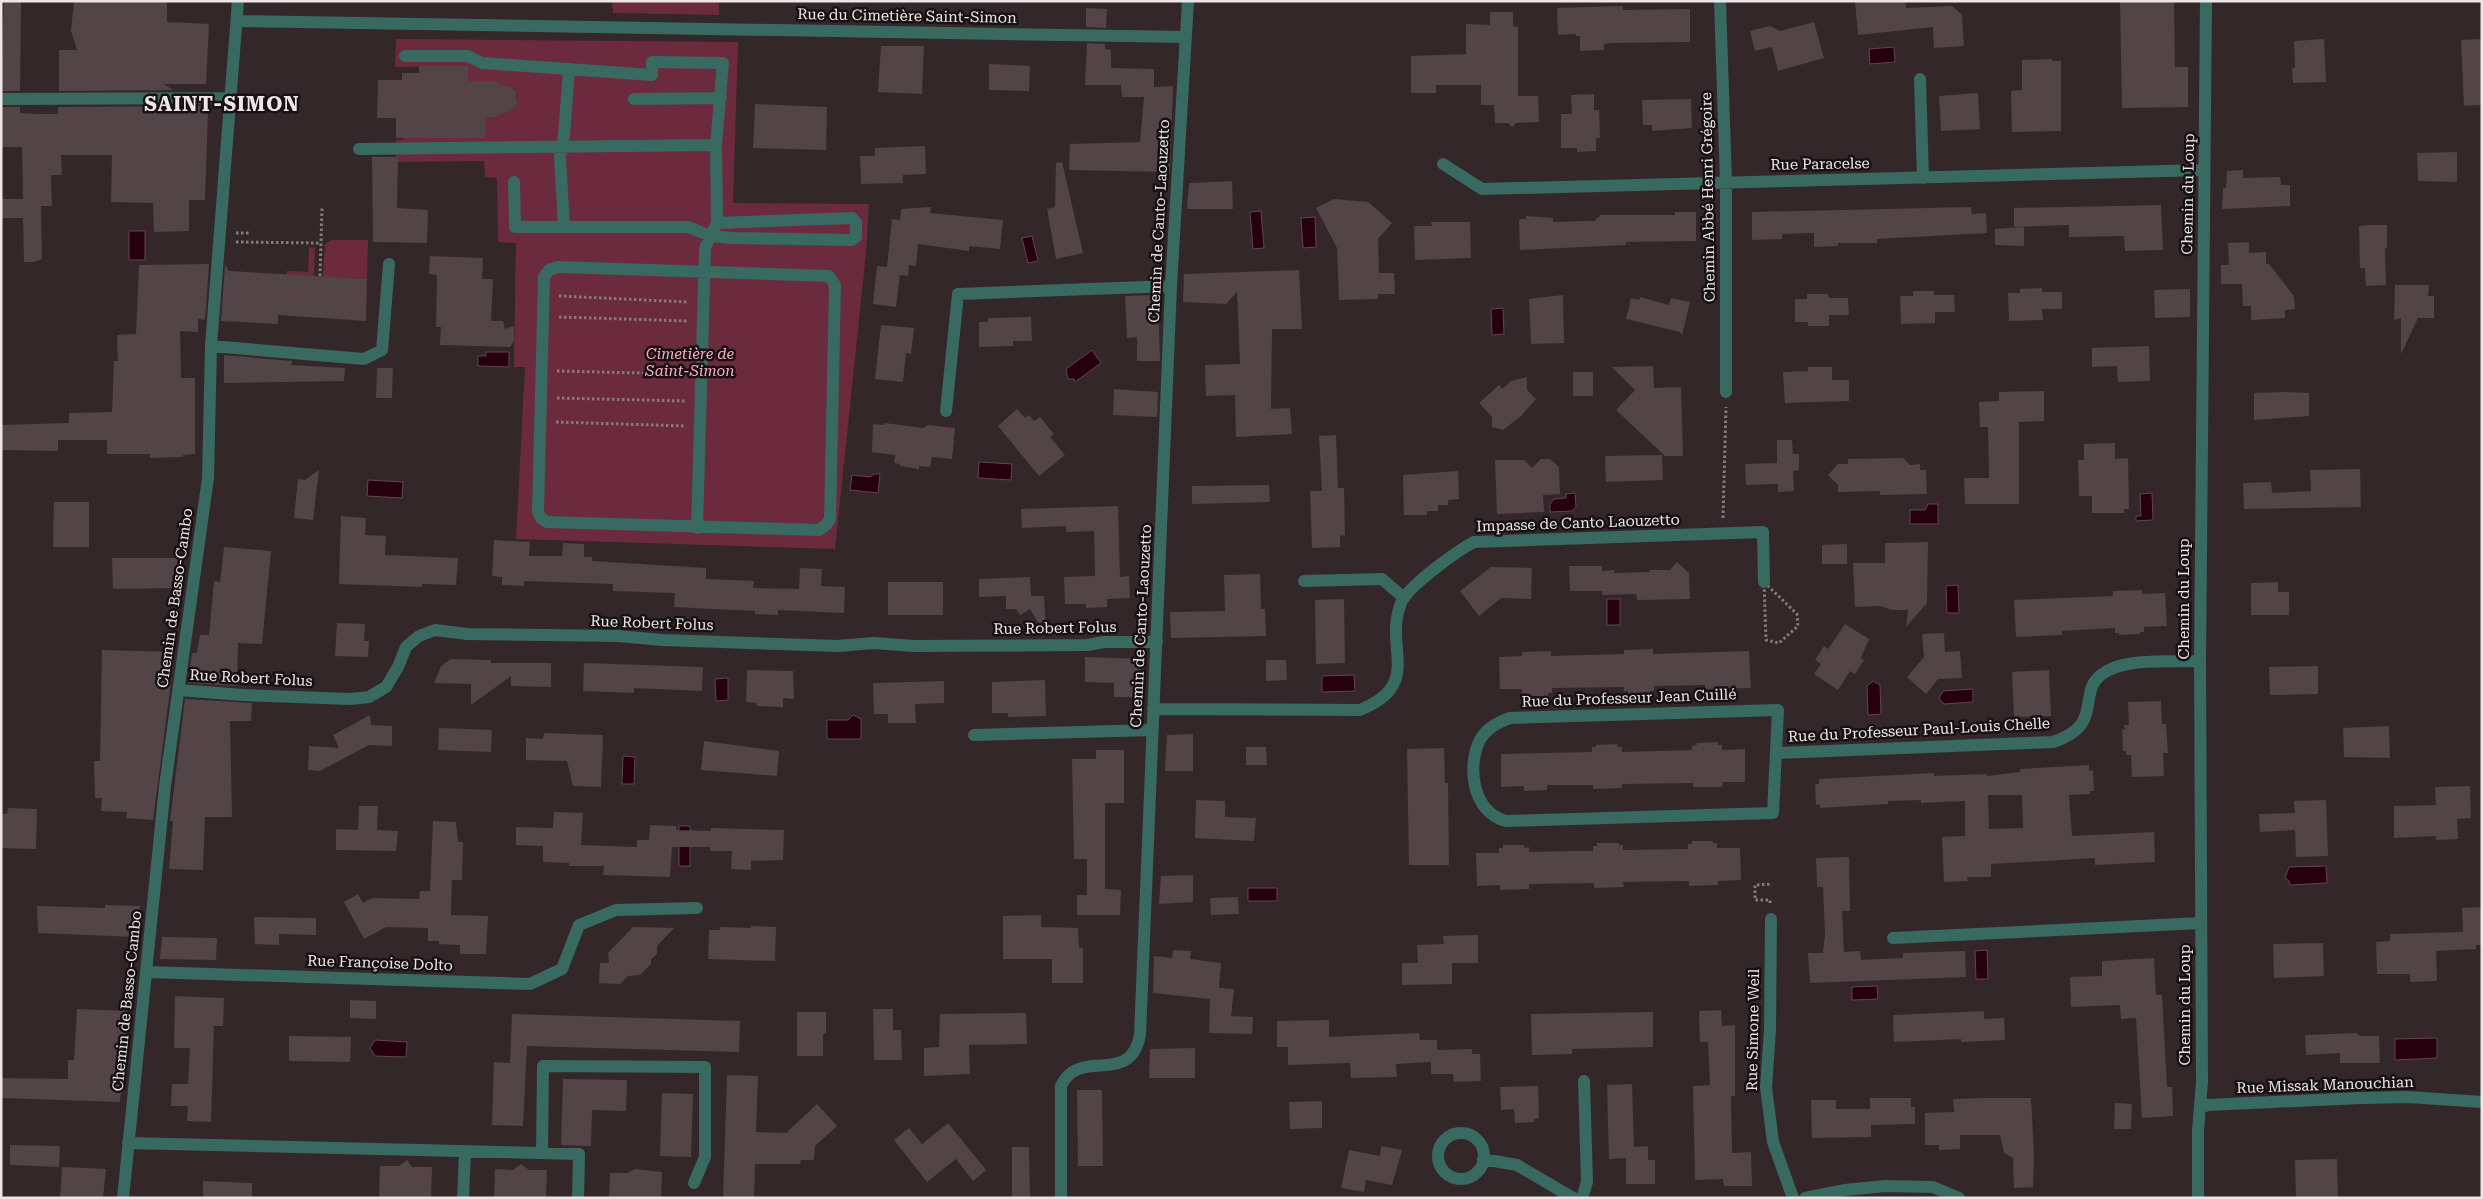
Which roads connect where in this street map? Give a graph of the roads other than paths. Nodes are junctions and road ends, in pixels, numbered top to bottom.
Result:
1 (238, 1) edge
2 (1188, 1) edge
3 (1720, 1) edge
4 (2206, 1) edge
5 (237, 21) junction
6 (1186, 37) junction
7 (405, 56) dead end
8 (569, 70) junction
9 (652, 75) junction
10 (1920, 79) dead end
11 (229, 98) junction
12 (721, 98) junction
13 (1, 99) edge
14 (634, 99) dead end
15 (652, 99) junction
16 (716, 145) junction
17 (561, 146) junction
18 (359, 148) dead end
19 (1443, 164) dead end
20 (2204, 170) junction
21 (1923, 178) junction
22 (514, 182) dead end
23 (1726, 183) junction
24 (717, 223) junction
25 (564, 226) junction
26 (711, 236) junction
27 (389, 264) dead end
28 (705, 271) junction
29 (1171, 286) junction
30 (211, 346) junction
31 (1726, 392) road end
32 (946, 411) dead end
33 (697, 528) junction
34 (1304, 580) dead end
35 (1764, 582) road end
36 (1404, 598) junction
37 (1157, 642) junction
38 (2200, 661) junction
39 (178, 690) junction
40 (1153, 709) junction
41 (1152, 730) junction
42 (974, 735) dead end
43 (1776, 753) junction
44 (697, 908) dead end
45 (1770, 919) road end
46 (2201, 923) junction
47 (1893, 938) dead end
48 (147, 972) junction
49 (1584, 1081) dead end
50 (2482, 1102) edge
51 (2200, 1108) junction
52 (128, 1143) junction
53 (464, 1152) junction
54 (542, 1153) junction
55 (1483, 1160) dead end
56 (694, 1183) dead end
57 (122, 1198) edge
58 (462, 1198) edge
59 (578, 1198) edge
60 (1061, 1198) edge
61 (1572, 1198) edge
62 (1582, 1198) edge
63 (1793, 1198) edge
64 (1805, 1198) edge
65 (1959, 1198) edge
66 (2198, 1198) edge

1 - 5 street, Chemin de Basso-Cambo
2 - 6 street, Chemin de Canto-Laouzetto
3 - 23 street, Chemin Abbé Henri Grégoire
4 - 20 street, Chemin du Loup
5 - 6 street, Rue du Cimetière Saint-Simon
5 - 11 street, Chemin de Basso-Cambo
6 - 29 street, Chemin de Canto-Laouzetto
7 - 8 street
8 - 9 street
8 - 17 street
9 - 12 street
9 - 15 street
10 - 21 street
11 - 13 street
11 - 30 street, Chemin de Basso-Cambo
12 - 15 street
12 - 16 street
14 - 15 street
16 - 17 street
16 - 24 street
17 - 18 street
17 - 25 street
19 - 23 street, Rue Paracelse
20 - 21 street, Rue Paracelse
20 - 38 street, Chemin du Loup
21 - 23 street, Rue Paracelse
22 - 25 street
23 - 31 street, Chemin Abbé Henri Grégoire
24 - 26 street
24 - 26 street
25 - 26 street
26 - 28 street
27 - 30 street
28 - 33 street
28 - 33 street
28 - 33 street
29 - 32 street
29 - 37 street, Chemin de Canto-Laouzetto
30 - 39 street, Chemin de Basso-Cambo
34 - 36 street
35 - 36 street, Impasse de Canto Laouzetto
36 - 40 street, Impasse de Canto Laouzetto
37 - 39 street, Rue Robert Folus
37 - 40 street, Chemin de Canto-Laouzetto
38 - 43 street, Rue du Professeur Paul-Louis Chelle
38 - 46 street, Chemin du Loup
39 - 48 street, Chemin de Basso-Cambo
40 - 41 street, Chemin de Canto-Laouzetto
41 - 42 street
41 - 60 street, Chemin de Canto-Laouzetto
43 - 43 street, Rue du Professeur Jean Cuillé
44 - 48 street, Rue Françoise Dolto
45 - 63 street, Rue Simone Weil
46 - 47 street
46 - 51 street, Chemin du Loup
48 - 52 street, Chemin de Basso-Cambo
49 - 62 street
50 - 51 street, Rue Missak Manouchian
51 - 66 street, Chemin du Loup
52 - 53 street
52 - 57 street, Chemin de Basso-Cambo
53 - 54 street
53 - 58 street
54 - 56 street
54 - 59 street
55 - 61 street
64 - 65 street

